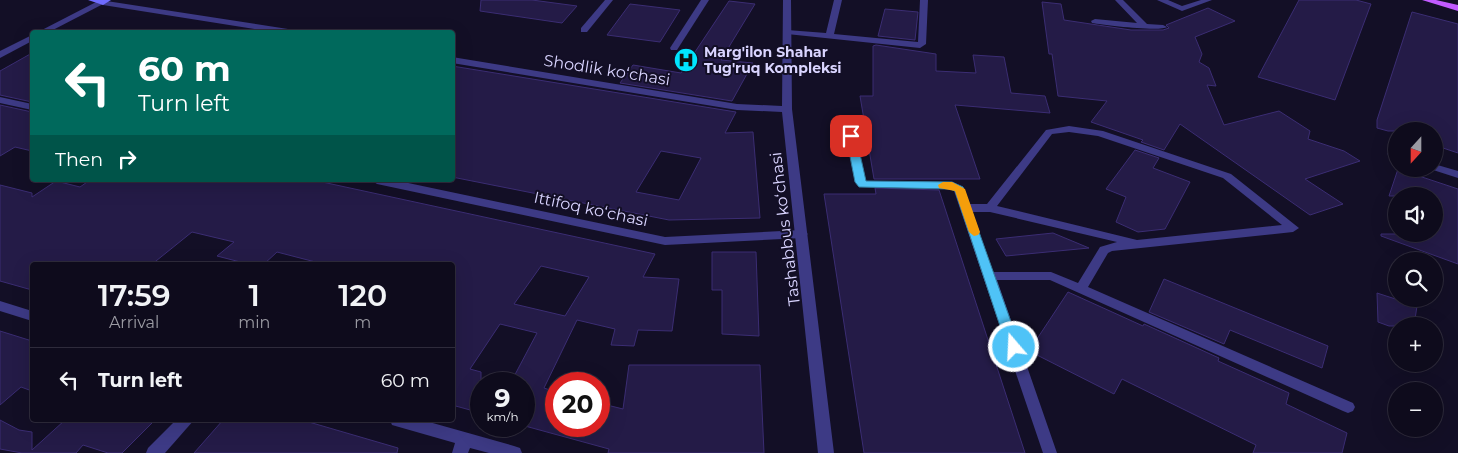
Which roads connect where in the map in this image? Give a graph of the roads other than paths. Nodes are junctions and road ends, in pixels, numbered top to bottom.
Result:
1 (92, 0) edge
2 (608, 0) edge
3 (705, 0) edge
4 (787, 0) edge
5 (838, 0) edge
6 (924, 0) edge
7 (1120, 0) edge
8 (1161, 0) edge
9 (1208, 0) edge
10 (1426, 0) edge
11 (105, 1) edge
12 (1458, 8) edge
13 (1095, 21) dead end
14 (1145, 26) junction
15 (1163, 27) dead end
16 (48, 30) edge
17 (276, 30) edge
18 (584, 30) dead end
19 (787, 32) junction
20 (829, 36) junction
21 (30, 39) edge
22 (674, 48) dead end
23 (0, 55) edge
24 (455, 60) edge
25 (0, 100) edge
26 (30, 107) edge
27 (787, 109) junction
28 (851, 136) dead end
29 (1443, 170) edge
30 (1458, 175) edge
31 (386, 182) edge
32 (966, 208) junction
33 (990, 208) junction
34 (802, 234) junction
35 (1142, 244) junction
36 (989, 276) junction
37 (1081, 290) junction
38 (0, 306) edge
39 (30, 315) edge
40 (1348, 407) dead end
41 (184, 422) edge
42 (403, 422) edge
43 (462, 446) edge
44 (154, 453) edge
45 (514, 453) edge
46 (826, 453) edge
47 (1050, 453) edge

1 - 11 main road
2 - 18 lane
3 - 22 lane
4 - 19 street, Tashabbus koʻchasi
5 - 20 lane
6 - 20 lane
7 - 14 lane
8 - 9 lane
10 - 12 main road
11 - 16 street
11 - 17 street
13 - 14 lane
14 - 15 lane
19 - 20 lane
19 - 27 street, Tashabbus koʻchasi
21 - 23 street
24 - 27 street, Shodlik koʻchasi
25 - 26 street
27 - 34 street, Tashabbus koʻchasi
28 - 32 lane
29 - 30 lane
31 - 34 street, Ittifoq koʻchasi
32 - 33 lane
32 - 36 lane
33 - 35 lane
33 - 35 lane
34 - 46 street, Tashabbus koʻchasi
35 - 37 lane
36 - 37 lane
36 - 47 lane
37 - 40 lane
38 - 39 street
41 - 44 street
42 - 43 street
43 - 45 street

